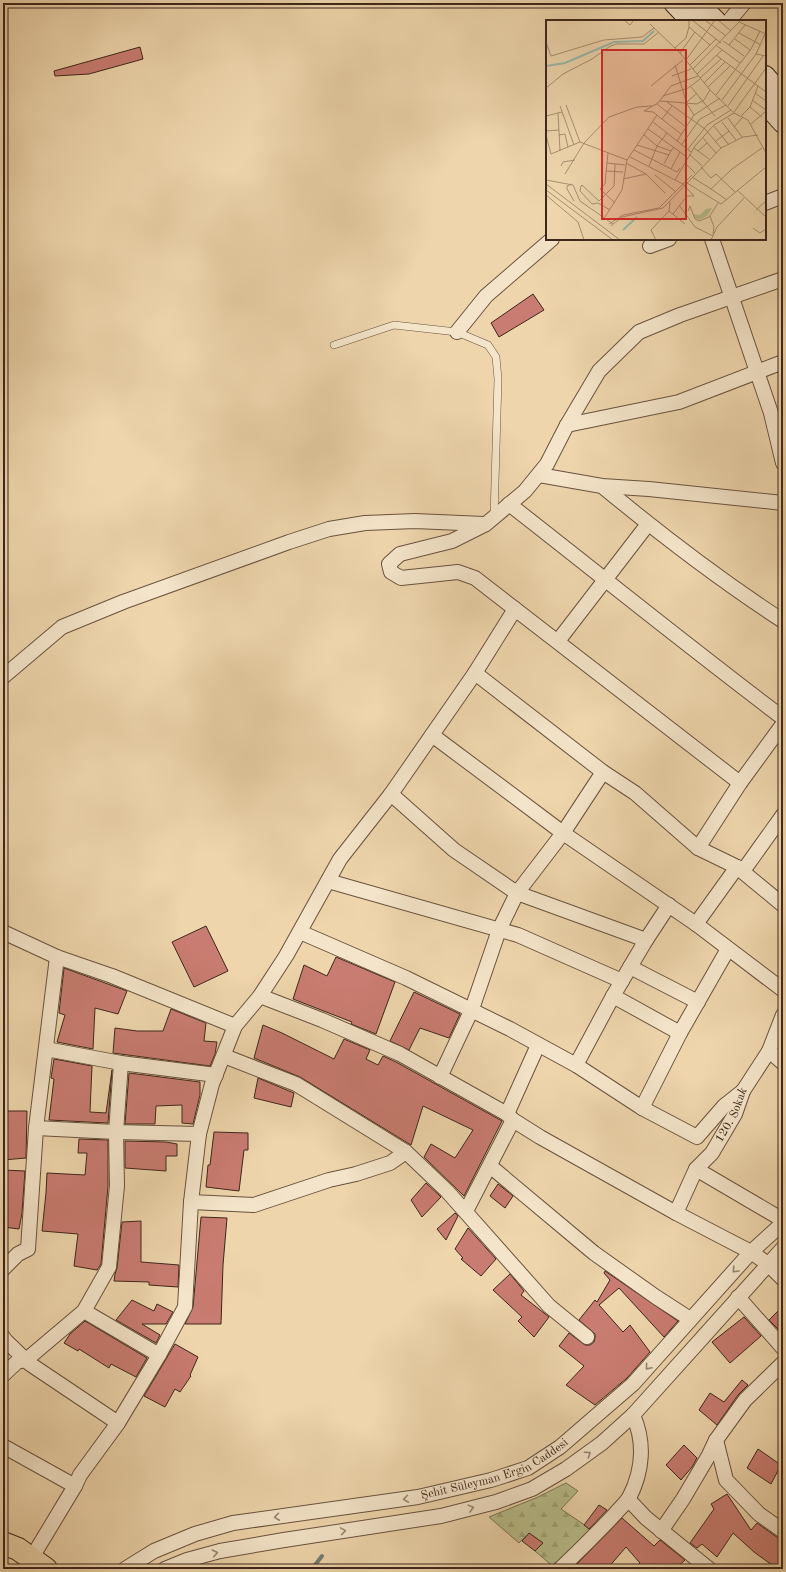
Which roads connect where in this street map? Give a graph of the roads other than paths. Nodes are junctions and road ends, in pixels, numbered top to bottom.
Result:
1 (674, 3) edge
2 (698, 3) edge
3 (744, 3) edge
4 (690, 20) edge
5 (715, 20) edge
6 (730, 20) edge
7 (766, 77) edge
8 (778, 95) edge
9 (783, 123) edge
10 (783, 196) edge
11 (766, 203) edge
12 (551, 240) edge
13 (667, 240) edge
14 (712, 240) edge
15 (650, 246) dead end
16 (783, 279) edge
17 (732, 296) junction
18 (457, 332) junction
19 (334, 345) dead end
20 (783, 362) edge
21 (758, 373) junction
22 (567, 425) junction
23 (783, 463) edge
24 (539, 474) junction
25 (602, 486) junction
26 (783, 503) edge
27 (509, 504) junction
28 (490, 520) junction
29 (648, 524) junction
30 (605, 579) junction
31 (515, 609) junction
32 (783, 621) edge
33 (558, 641) junction
34 (475, 673) junction
35 (3, 677) edge
36 (783, 718) edge
37 (783, 724) edge
38 (432, 735) junction
39 (603, 772) junction
40 (740, 783) junction
41 (392, 794) junction
42 (783, 815) edge
43 (562, 833) junction
44 (698, 848) junction
45 (740, 869) junction
46 (328, 881) junction
47 (517, 893) junction
48 (669, 904) junction
49 (783, 904) edge
50 (696, 924) junction
51 (499, 930) junction
52 (3, 932) edge
53 (300, 932) junction
54 (646, 940) junction
55 (728, 949) junction
56 (57, 957) junction
57 (630, 967) junction
58 (622, 981) junction
59 (783, 990) edge
60 (260, 996) junction
61 (613, 996) junction
62 (698, 1002) junction
63 (472, 1009) junction
64 (783, 1015) edge
65 (235, 1026) junction
66 (680, 1033) junction
67 (538, 1045) junction
68 (46, 1049) junction
69 (769, 1051) junction
70 (224, 1056) junction
71 (121, 1063) junction
72 (783, 1063) edge
73 (576, 1065) junction
74 (216, 1075) junction
75 (440, 1077) junction
76 (743, 1091) junction
77 (642, 1108) junction
78 (510, 1117) junction
79 (36, 1128) junction
80 (116, 1132) junction
81 (199, 1134) junction
82 (406, 1152) junction
83 (490, 1166) junction
84 (696, 1169) junction
85 (191, 1202) junction
86 (466, 1211) junction
87 (676, 1213) junction
88 (783, 1220) edge
89 (783, 1223) edge
90 (783, 1248) edge
91 (751, 1252) junction
92 (768, 1264) junction
93 (3, 1269) edge
94 (783, 1279) edge
95 (738, 1297) junction
96 (84, 1311) junction
97 (690, 1319) junction
98 (3, 1336) edge
99 (587, 1337) dead end
100 (783, 1348) edge
101 (160, 1355) junction
102 (26, 1360) junction
103 (783, 1363) edge
104 (3, 1375) edge
105 (633, 1415) junction
106 (118, 1423) junction
107 (716, 1440) junction
108 (3, 1446) edge
109 (75, 1486) junction
110 (628, 1499) junction
111 (661, 1531) junction
112 (783, 1532) edge
113 (3, 1543) edge
114 (38, 1564) edge
115 (125, 1569) edge
116 (165, 1569) edge
117 (560, 1569) edge
118 (709, 1569) edge

1 - 4 main road
2 - 5 main road
3 - 6 street
7 - 8 main road
8 - 9 main road
10 - 11 street
12 - 18 street
13 - 15 street
14 - 17 street
16 - 17 street
17 - 21 street
17 - 22 street
18 - 19 lane
18 - 28 lane
20 - 21 street
21 - 22 street
21 - 23 street
22 - 24 street
24 - 25 street
24 - 27 street
25 - 26 street
25 - 29 street
27 - 28 street
27 - 30 street
28 - 31 street
28 - 35 street
29 - 30 street
29 - 32 street
30 - 33 street
30 - 36 street
31 - 33 street
31 - 34 street
33 - 40 street
34 - 38 street
34 - 39 street
37 - 40 street
38 - 41 street
38 - 43 street
39 - 43 street
39 - 44 street
40 - 44 street
41 - 46 street
41 - 47 street
42 - 45 street
43 - 47 street
43 - 48 street
44 - 45 street
45 - 49 street
45 - 50 street
46 - 51 street
46 - 53 street
47 - 51 street
47 - 54 street
48 - 50 street
48 - 54 street
50 - 55 street
51 - 58 street
51 - 63 street
52 - 56 street
53 - 60 street
53 - 63 street
54 - 57 street
55 - 59 street
55 - 62 street
56 - 65 street
56 - 68 street
57 - 58 street
57 - 62 street
58 - 61 street
60 - 65 street
60 - 75 street
61 - 66 street
61 - 73 street
62 - 66 street
63 - 67 street
63 - 75 street
64 - 69 street, 120. Sokak
65 - 70 street
66 - 77 street
67 - 73 street
67 - 78 street
68 - 71 street
68 - 79 street
69 - 72 street
69 - 76 street, 120. Sokak
70 - 74 street
70 - 82 street
71 - 74 street
71 - 80 street
73 - 77 street
74 - 81 street
75 - 78 street
76 - 77 street
76 - 84 street, 120. Sokak
78 - 83 street
78 - 87 street
79 - 80 street
79 - 93 street
80 - 81 street
80 - 96 street
81 - 85 street
82 - 85 street
82 - 86 street
83 - 86 street
83 - 97 street
84 - 87 street, 120. Sokak
84 - 88 street
85 - 101 street
86 - 99 street
87 - 91 street
89 - 91 street, Şehit Süleyman Ergin Caddesi
90 - 92 street, Şehit Süleyman Ergin Caddesi
91 - 92 street
91 -> 97 street, Şehit Süleyman Ergin Caddesi
92 - 94 street
92 - 95 street, Şehit Süleyman Ergin Caddesi
95 - 100 street
95 - 105 street, Şehit Süleyman Ergin Caddesi
96 - 101 street
96 - 102 street
97 -> 115 street, Şehit Süleyman Ergin Caddesi
98 - 102 street
101 - 106 street
102 - 104 street
102 - 106 street
103 - 107 street
105 - 110 street
116 -> 105 street, Şehit Süleyman Ergin Caddesi
106 - 109 street
107 - 111 street
107 - 112 street
108 - 109 street
109 - 114 street
110 - 111 street
110 - 117 street
111 - 118 street
113 - 114 highway

